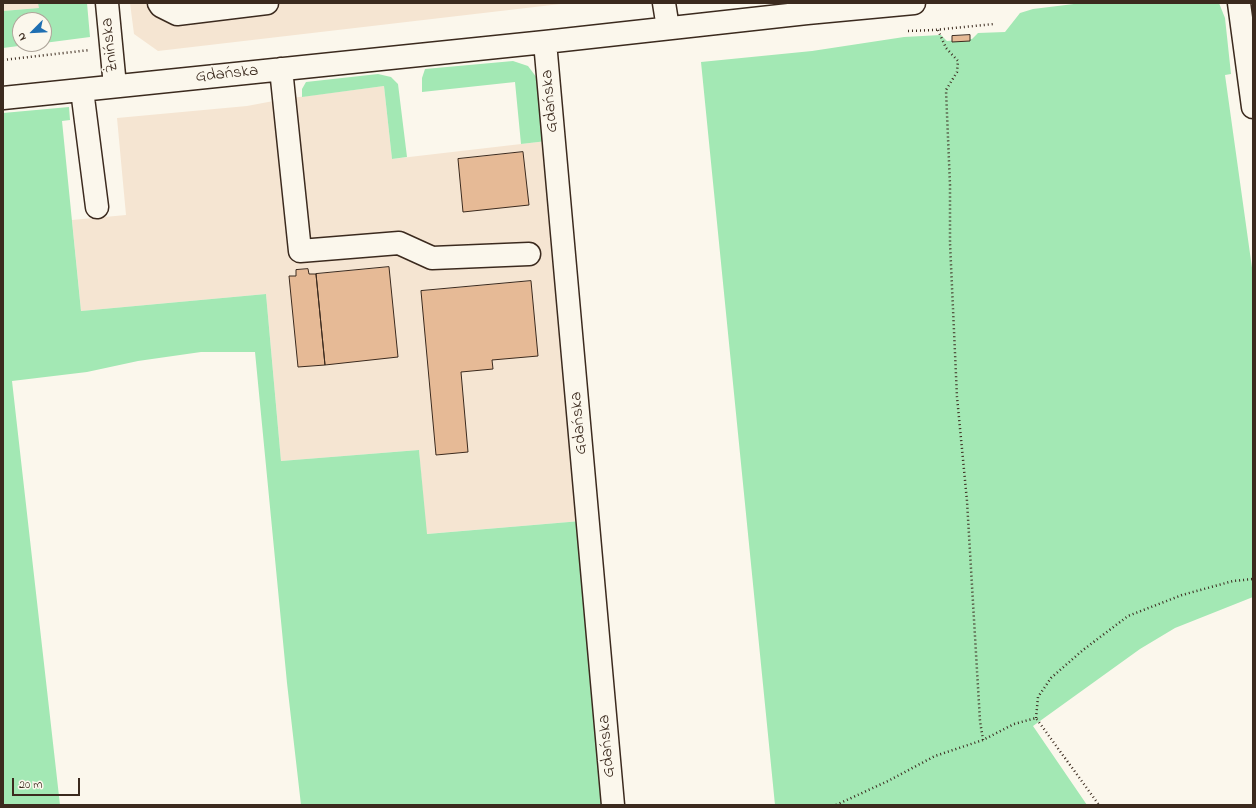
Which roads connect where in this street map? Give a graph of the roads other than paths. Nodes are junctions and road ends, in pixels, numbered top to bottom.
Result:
1 (107, 3) edge
2 (159, 3) edge
3 (267, 3) edge
4 (664, 3) edge
5 (914, 3) edge
6 (1239, 3) edge
7 (806, 8) edge
8 (668, 28) junction
9 (546, 42) junction
10 (281, 69) junction
11 (115, 86) junction
12 (82, 90) junction
13 (3, 98) edge
14 (1253, 108) edge
15 (97, 207) dead end
16 (529, 254) dead end
17 (613, 805) edge

1 - 11 street, Żnińska
2 - 3 street
4 - 8 street
5 - 7 street, Gdańska
6 - 14 street
7 - 8 street, Gdańska
8 - 9 street, Gdańska
9 - 10 street, Gdańska
9 - 17 street, Gdańska
10 - 11 street, Gdańska
10 - 16 street
11 - 12 street, Gdańska
12 - 13 street, Gdańska
12 - 15 street

